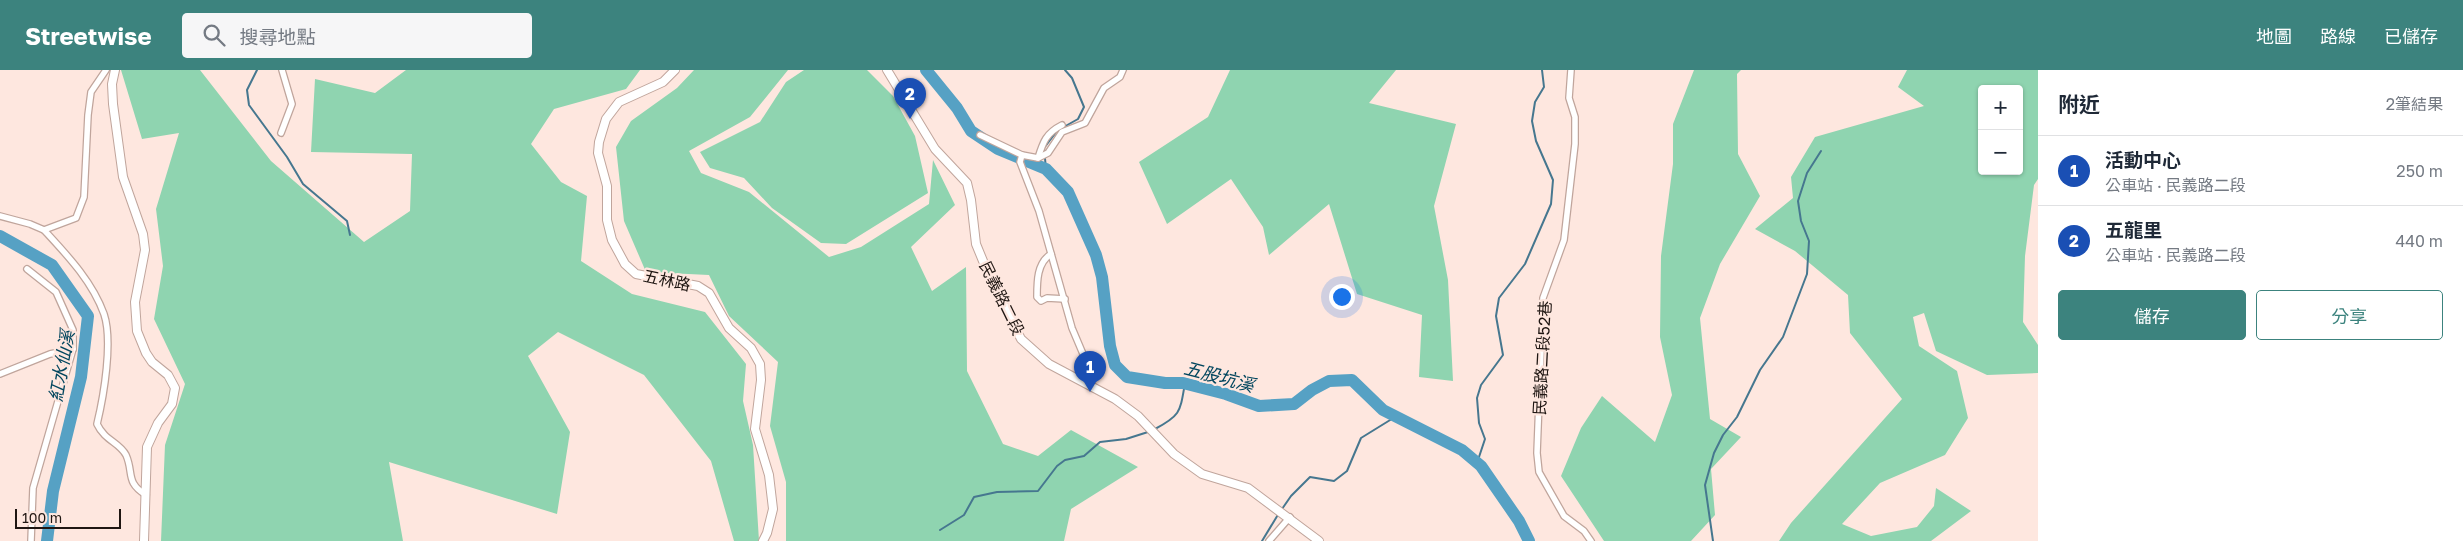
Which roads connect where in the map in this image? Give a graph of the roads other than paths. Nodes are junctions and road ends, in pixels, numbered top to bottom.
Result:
1 (106, 70) edge
2 (115, 70) edge
3 (282, 70) edge
4 (675, 70) edge
5 (887, 70) edge
6 (1123, 70) edge
7 (1571, 70) edge
8 (1062, 125) dead end
9 (281, 133) dead end
10 (980, 135) dead end
11 (1022, 155) junction
12 (1038, 158) junction
13 (0, 216) edge
14 (44, 230) junction
15 (1051, 254) junction
16 (27, 269) dead end
17 (1065, 299) junction
18 (73, 349) junction
19 (0, 374) edge
20 (1092, 386) junction
21 (146, 495) junction
22 (1287, 515) junction
23 (32, 541) edge
24 (144, 541) edge
25 (763, 541) edge
26 (1269, 541) edge
27 (1319, 541) edge
28 (1591, 541) edge

1 - 14 street
2 - 21 main road
3 - 9 street
4 - 25 main road, 五林路
5 - 20 main road, 民義路二段
6 - 12 street
7 - 28 street, 民義路二段52巷
8 - 12 street
10 - 11 street
11 - 12 street
11 - 15 street
13 - 14 street
14 - 21 street
15 - 17 street
15 - 17 street
16 - 18 street
17 - 20 street
18 - 19 street
18 - 23 street
20 - 22 main road, 民義路二段
21 - 24 main road
22 - 26 street
22 - 27 main road, 民義路二段

